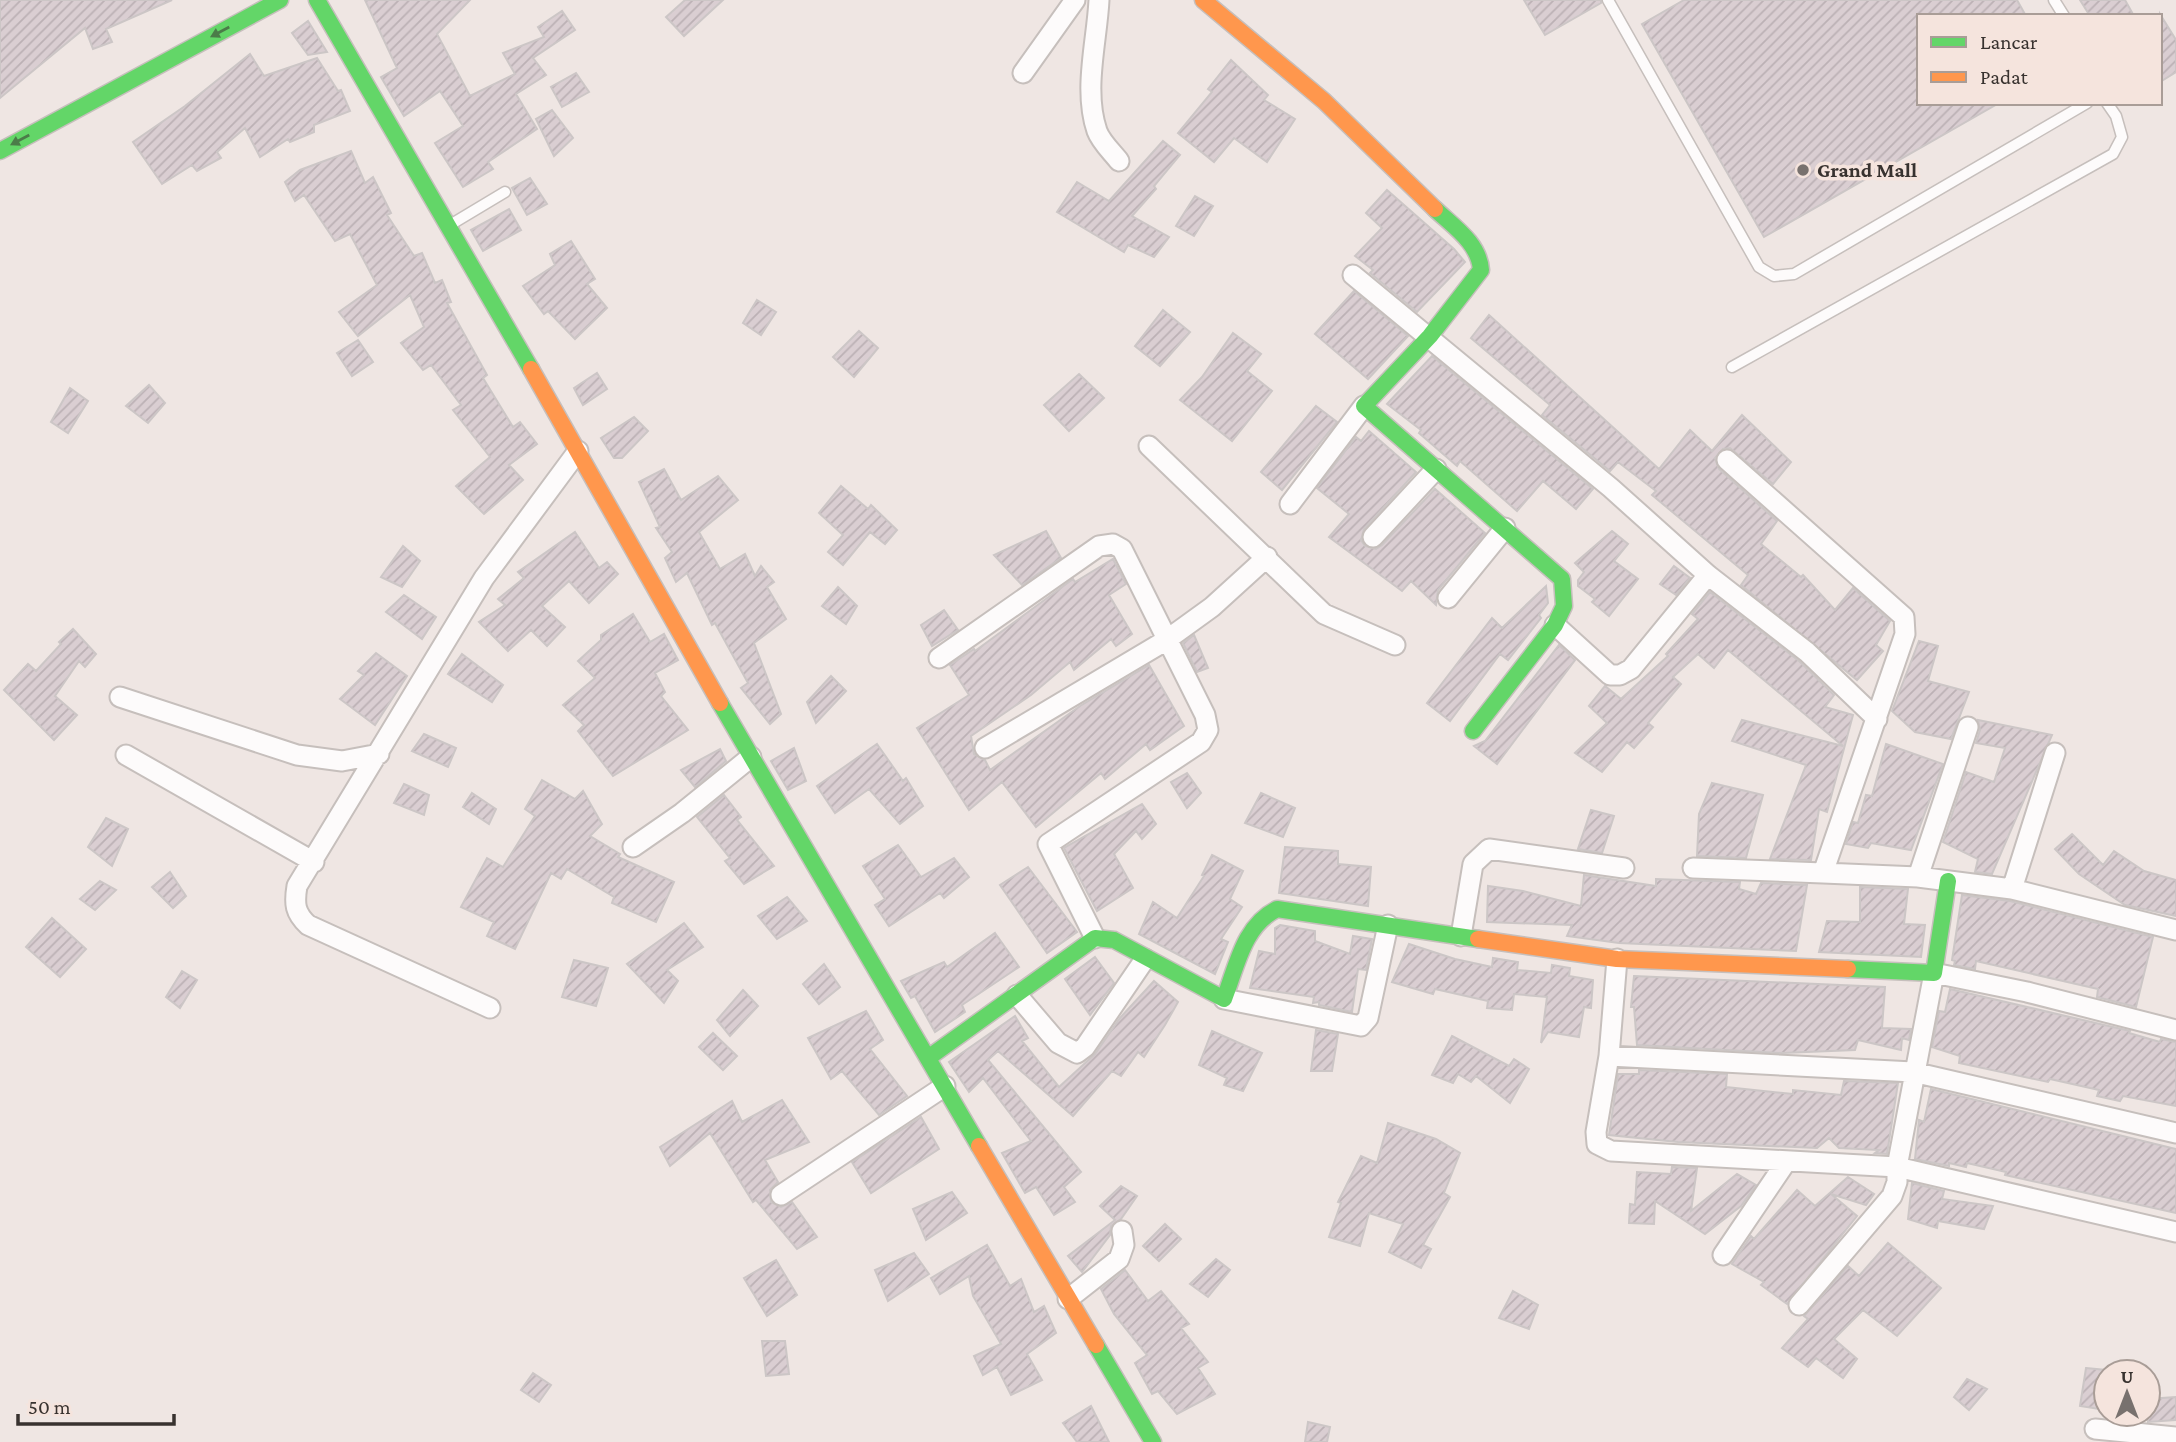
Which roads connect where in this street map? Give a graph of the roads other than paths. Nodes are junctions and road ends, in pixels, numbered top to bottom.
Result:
1 (280, 0) edge
2 (317, 0) edge
3 (1075, 0) edge
4 (1099, 0) edge
5 (1203, 0) edge
6 (1608, 0) edge
7 (1023, 73) dead end
8 (2084, 105) edge
9 (2108, 105) edge
10 (0, 151) edge
11 (1119, 162) dead end
12 (505, 192) dead end
13 (450, 225) junction
14 (1353, 275) dead end
15 (1430, 336) junction
16 (1732, 367) dead end
17 (1364, 406) junction
18 (1149, 446) dead end
19 (578, 451) junction
20 (1727, 460) dead end
21 (1436, 469) junction
22 (1290, 504) dead end
23 (1505, 528) junction
24 (1373, 537) dead end
25 (1266, 557) junction
26 (1709, 575) junction
27 (1448, 598) dead end
28 (1555, 625) junction
29 (1165, 641) junction
30 (1395, 645) dead end
31 (939, 658) dead end
32 (120, 697) dead end
33 (1877, 719) junction
34 (1968, 727) dead end
35 (1473, 731) dead end
36 (985, 748) dead end
37 (2055, 753) dead end
38 (379, 754) junction
39 (126, 755) dead end
40 (751, 757) junction
41 (633, 847) dead end
42 (314, 862) junction
43 (1623, 868) dead end
44 (1693, 868) dead end
45 (1824, 873) junction
46 (1918, 877) junction
47 (1948, 881) junction
48 (2012, 889) junction
49 (1388, 925) junction
50 (2176, 930) edge
51 (1461, 936) junction
52 (1095, 938) junction
53 (1145, 958) junction
54 (1617, 959) junction
55 (1934, 973) junction
56 (1017, 995) junction
57 (1224, 999) junction
58 (490, 1008) dead end
59 (2176, 1030) edge
60 (1609, 1056) junction
61 (928, 1058) junction
62 (1913, 1072) junction
63 (945, 1086) junction
64 (2176, 1133) edge
65 (1786, 1162) junction
66 (1897, 1167) junction
67 (781, 1195) dead end
68 (1122, 1231) dead end
69 (2176, 1232) edge
70 (1723, 1255) dead end
71 (1068, 1299) junction
72 (1799, 1304) dead end
73 (2095, 1429) dead end
74 (2176, 1437) edge
75 (1153, 1442) edge

1 -> 10 main road
2 - 13 main road
3 - 7 street
4 - 11 street
5 - 15 main road
6 - 8 lane
9 - 16 lane
12 - 13 lane
13 - 19 main road
14 - 15 street
15 - 17 main road
15 - 26 street
17 - 21 main road
17 - 22 street
18 - 25 street
19 - 38 street
19 - 40 main road
20 - 33 street
21 - 23 main road
21 - 24 street
23 - 27 street
23 - 28 main road
25 - 29 street
25 - 30 street
26 - 28 street
26 - 33 street
28 - 35 main road
29 - 31 street
29 - 36 street
29 - 52 street
32 - 38 street
33 - 45 street
34 - 46 street
37 - 48 street
38 - 42 street
39 - 42 street
40 - 41 street
40 - 61 main road
42 - 58 street
43 - 51 street
44 - 45 street
45 - 46 street
46 - 47 street
47 - 48 street
47 - 55 main road
48 - 50 street
49 - 51 main road
49 - 57 main road
49 - 57 street
51 - 54 main road
52 - 53 main road
52 - 56 main road
53 - 56 street
53 - 57 main road
54 - 55 main road
54 - 60 street
55 - 59 street
55 - 62 street
56 - 61 main road
60 - 62 street
60 - 65 street
61 - 63 main road
62 - 64 street
62 - 66 street
63 - 67 street
63 - 71 main road
65 - 66 street
65 - 70 street
66 - 69 street
66 - 72 street
68 - 71 street
71 - 75 main road
73 - 74 street

